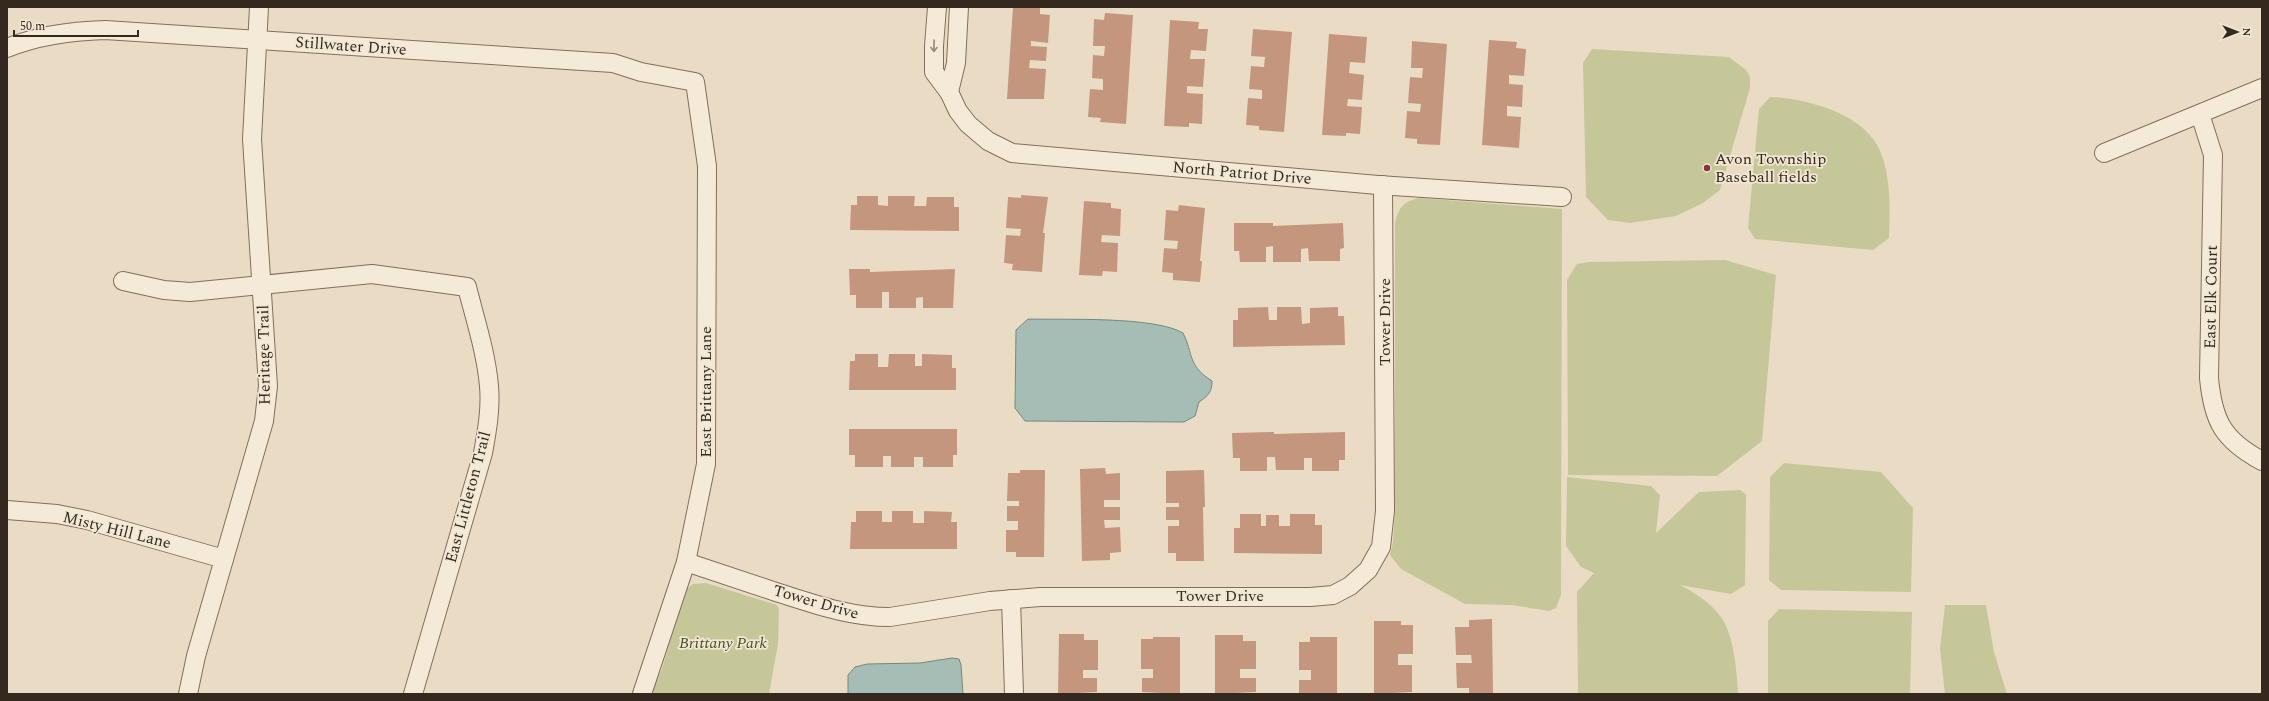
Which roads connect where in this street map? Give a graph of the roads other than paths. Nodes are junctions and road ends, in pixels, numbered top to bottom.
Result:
1 (259, 7) edge
2 (937, 7) edge
3 (959, 7) edge
4 (257, 40) junction
5 (7, 48) edge
6 (694, 82) joint
7 (2262, 88) edge
8 (950, 92) junction
9 (2200, 114) junction
10 (2104, 153) dead end
11 (1383, 185) junction
12 (1562, 197) dead end
13 (123, 280) dead end
14 (263, 285) junction
15 (2262, 461) edge
16 (7, 510) edge
17 (224, 559) junction
18 (686, 562) junction
19 (1011, 599) junction
20 (188, 694) edge
21 (413, 694) edge
22 (642, 694) edge
23 (1014, 694) edge

1 - 4 street, Heritage Trail
2 -> 8 street, North Patriot Drive
3 - 8 street
4 - 5 street, Stillwater Drive
4 - 6 street, Stillwater Drive
4 - 14 street, Heritage Trail
6 - 18 street, East Brittany Lane
7 - 9 street
8 - 11 street, North Patriot Drive
9 - 10 street
9 - 15 street, East Elk Court
11 - 12 street, North Patriot Drive
11 - 19 street, Tower Drive
13 - 14 street
14 - 17 street, Heritage Trail
14 - 21 street, East Littleton Trail
16 - 17 street, Misty Hill Lane
17 - 20 street, Heritage Trail
18 - 19 street, Tower Drive
18 - 22 street, East Brittany Lane
19 - 23 street

